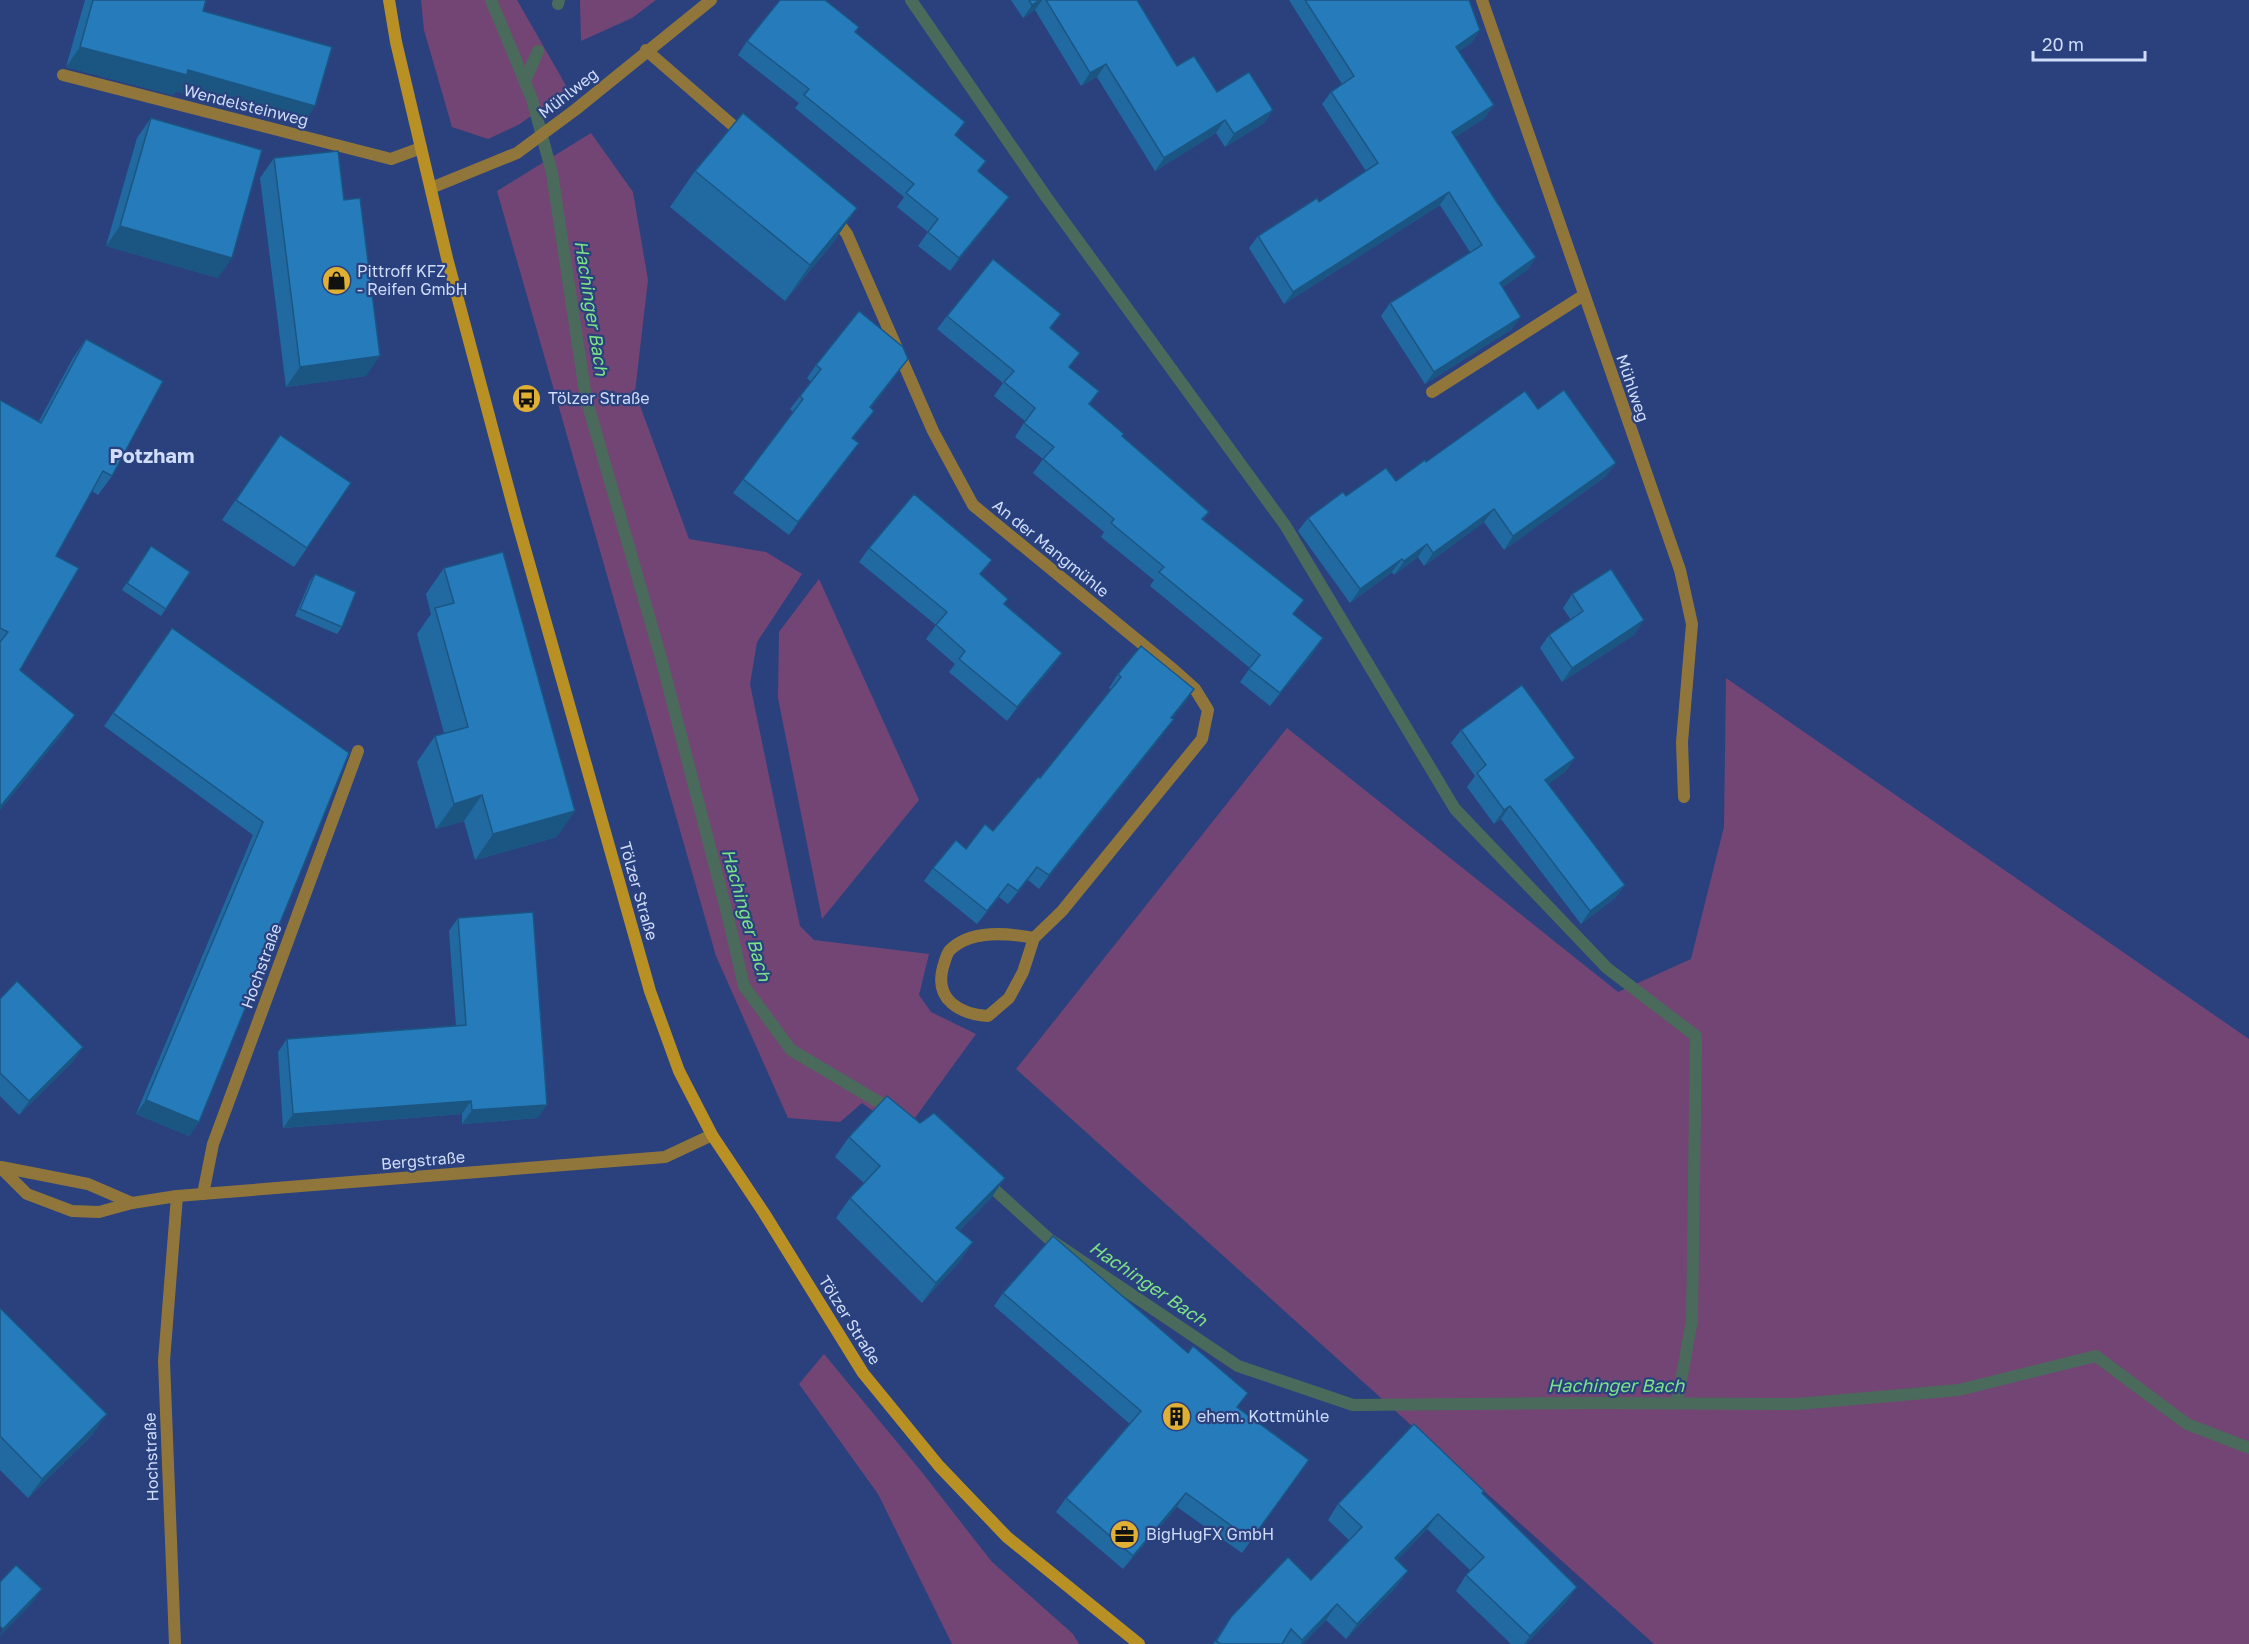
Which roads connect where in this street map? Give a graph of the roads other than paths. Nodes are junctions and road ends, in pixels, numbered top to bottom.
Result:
1 (389, 0) edge
2 (711, 0) edge
3 (1482, 0) edge
4 (646, 51) junction
5 (63, 75) dead end
6 (755, 144) edge
7 (421, 148) junction
8 (431, 188) junction
9 (825, 205) edge
10 (1584, 295) junction
11 (1432, 392) dead end
12 (358, 751) dead end
13 (1684, 797) dead end
14 (1034, 938) junction
15 (712, 1135) junction
16 (203, 1194) junction
17 (177, 1196) junction
18 (132, 1203) junction
19 (175, 1644) edge
20 (1138, 1644) edge

1 - 7 main road, Tölzer Straße
2 - 4 street, Mühlweg
3 - 10 street, Mühlweg
4 - 6 street
4 - 8 street, Mühlweg
5 - 7 street, Wendelsteinweg
7 - 8 main road, Tölzer Straße
8 - 15 main road, Tölzer Straße
9 - 14 street, An der Mangmühle
10 - 11 street
10 - 13 street, Mühlweg
12 - 16 street, Hochstraße
14 - 14 street, An der Mangmühle
15 - 16 street, Bergstraße
15 - 20 main road, Tölzer Straße
16 - 17 street, Bergstraße
17 - 18 street, Bergstraße
17 - 19 street, Hochstraße
18 - 18 street, Bergstraße

